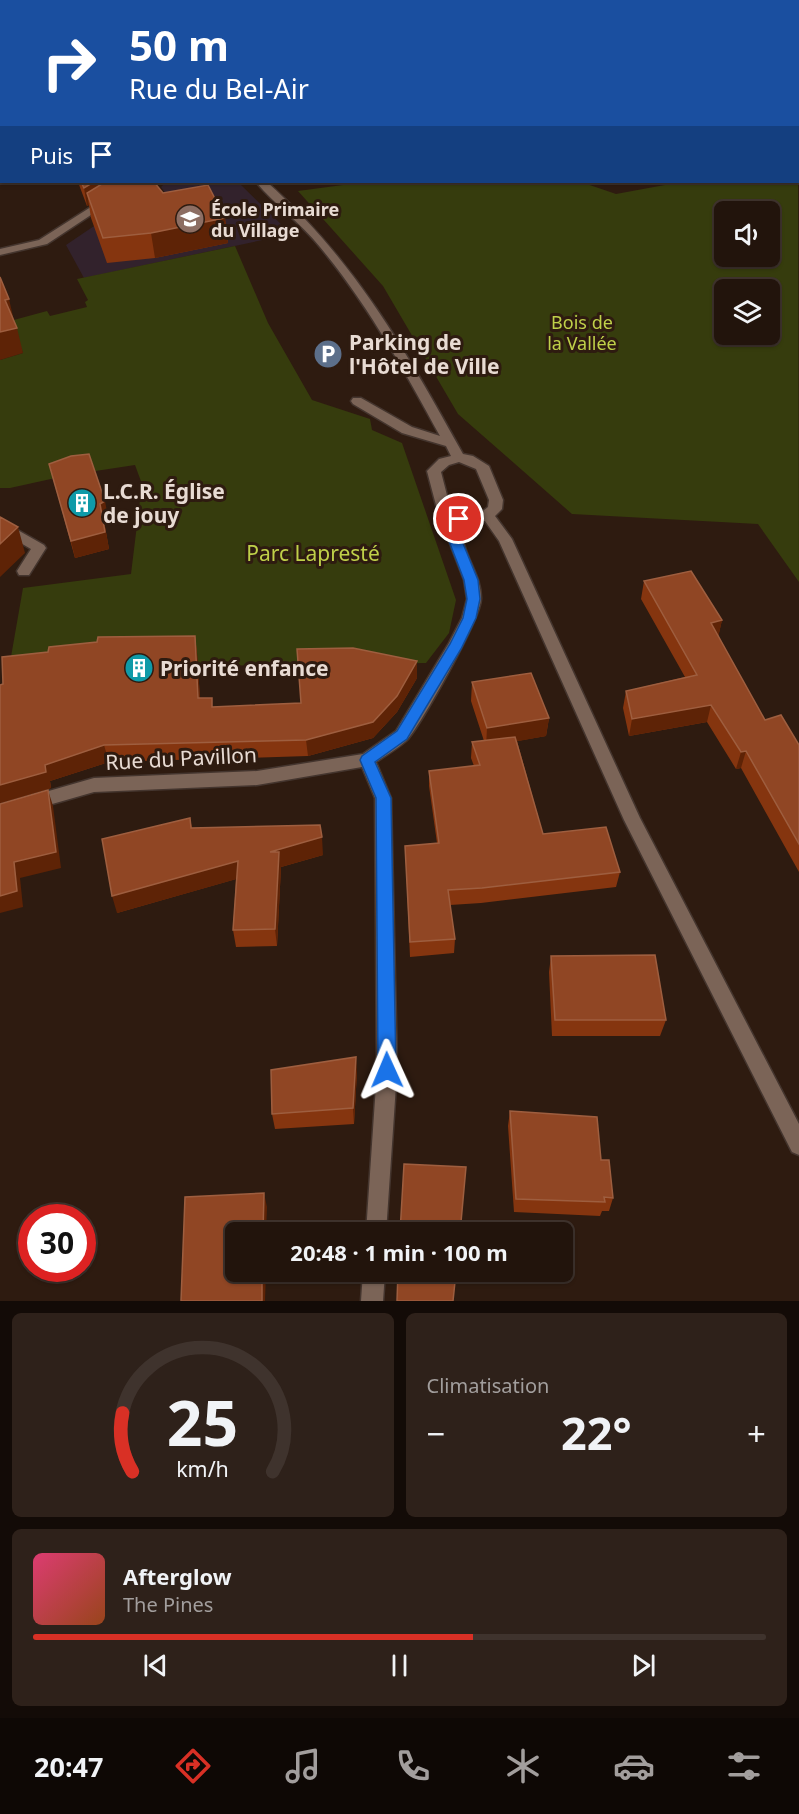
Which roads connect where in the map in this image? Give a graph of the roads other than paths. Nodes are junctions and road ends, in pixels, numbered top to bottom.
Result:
1 (262, 183) edge
2 (115, 195) edge
3 (0, 252) edge
4 (357, 401) dead end
5 (450, 443) junction
6 (459, 458) junction
7 (488, 516) junction
8 (459, 519) junction
9 (0, 525) edge
10 (24, 571) dead end
11 (367, 760) junction
12 (0, 812) edge
13 (799, 1145) edge
14 (377, 1222) edge
15 (373, 1282) edge
16 (372, 1301) edge

1 - 5 street
2 - 3 street
4 - 5 street
5 - 6 street
6 - 7 street
6 - 8 street
7 - 8 street
7 - 13 street
8 - 11 street
9 - 10 street
11 - 12 street, Rue du Pavillon
11 - 14 street
15 - 16 street

